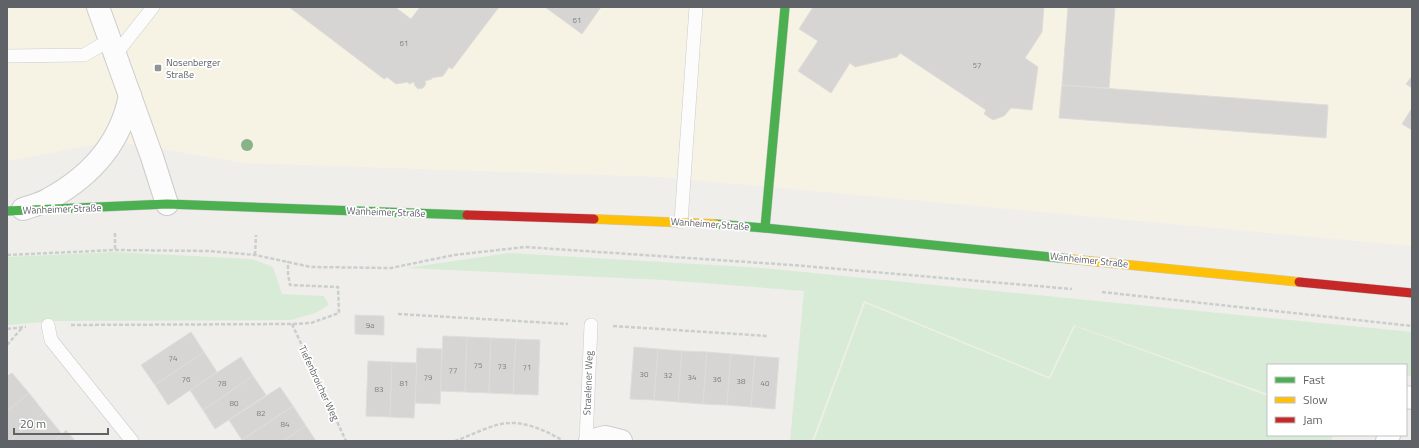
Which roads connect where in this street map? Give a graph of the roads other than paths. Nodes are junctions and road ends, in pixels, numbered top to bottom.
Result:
1 (98, 7) edge
2 (154, 7) edge
3 (696, 7) edge
4 (785, 7) edge
5 (113, 48) junction
6 (7, 56) edge
7 (130, 96) junction
8 (167, 204) junction
9 (12, 211) edge
10 (681, 222) junction
11 (765, 228) junction
12 (1412, 292) edge
13 (48, 325) road end
14 (591, 325) road end
15 (132, 441) edge
16 (586, 441) edge
17 (590, 441) edge
18 (621, 441) edge

1 - 5 street
2 - 5 lane
3 - 10 lane
4 - 11 street
5 - 6 lane
5 - 7 street
7 - 8 street
7 - 9 street
8 - 9 street, Wanheimer Straße
8 - 10 street, Wanheimer Straße
10 - 11 street, Wanheimer Straße
11 - 12 street, Wanheimer Straße
13 - 15 lane
14 - 16 lane, Straelener Weg
17 - 18 street

